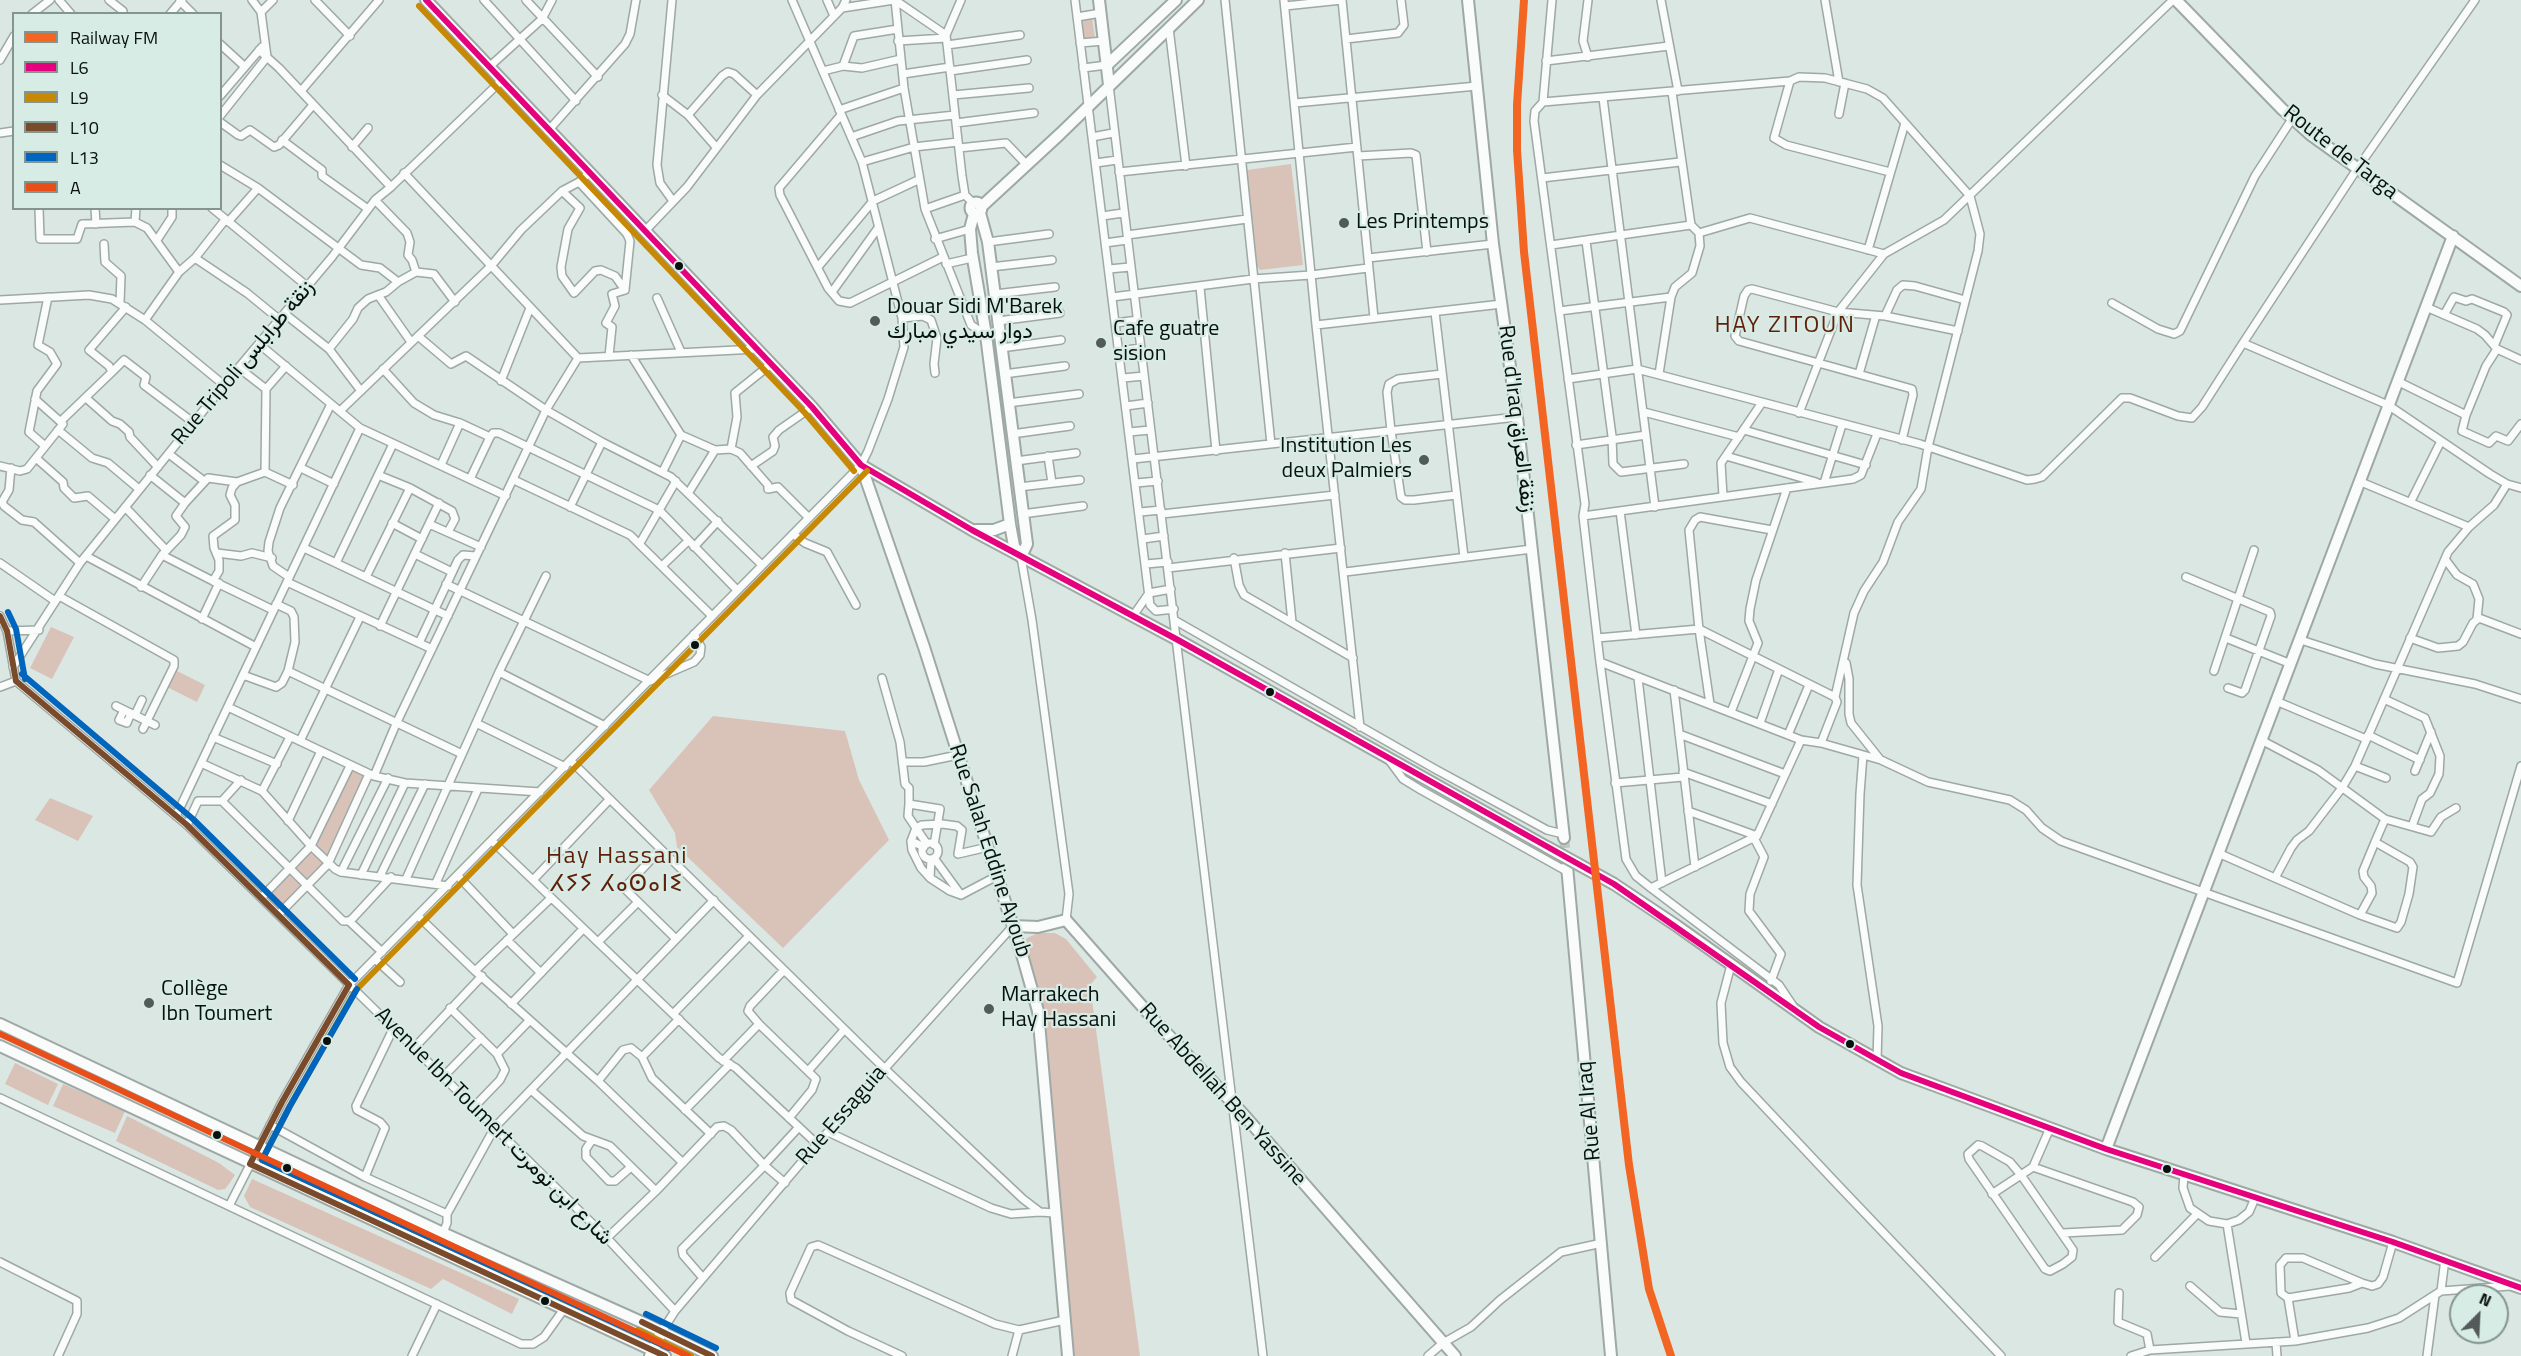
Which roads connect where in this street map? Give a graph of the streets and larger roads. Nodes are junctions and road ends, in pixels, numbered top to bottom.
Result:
1 (34, 0) edge
2 (50, 0) edge
3 (59, 0) edge
4 (109, 0) edge
5 (252, 0) edge
6 (273, 0) edge
7 (315, 0) edge
8 (379, 0) edge
9 (483, 0) edge
10 (526, 0) edge
11 (552, 0) edge
12 (636, 0) edge
13 (672, 0) edge
14 (792, 0) edge
15 (827, 0) edge
16 (846, 0) edge
17 (895, 0) edge
18 (961, 0) edge
19 (1075, 0) edge
20 (1100, 0) edge
21 (1198, 0) edge
22 (1225, 0) edge
23 (1342, 0) edge
24 (1401, 0) edge
25 (1468, 0) edge
26 (1552, 0) edge
27 (1588, 0) edge
28 (1661, 0) edge
29 (1826, 0) edge
30 (2174, 0) edge
31 (2475, 0) edge
32 (429, 1) edge
33 (1170, 2) edge
34 (1284, 3) edge
35 (41, 6) junction
36 (842, 8) junction
37 (34, 12) edge
38 (69, 12) edge
39 (123, 12) edge
40 (261, 12) junction
41 (1101, 14) junction
42 (834, 16) junction
43 (1077, 16) junction
44 (542, 19) junction
45 (898, 28) junction
46 (1169, 28) junction
47 (1020, 35) dead end
48 (350, 36) junction
49 (12, 39) edge
50 (266, 39) junction
51 (1346, 39) junction
52 (519, 40) junction
53 (808, 40) junction
54 (946, 40) junction
55 (1104, 40) junction
56 (898, 42) junction
57 (1080, 43) junction
58 (222, 46) edge
59 (1669, 46) junction
60 (259, 50) junction
61 (267, 57) junction
62 (1588, 57) junction
63 (901, 59) junction
64 (0, 60) edge
65 (1027, 60) dead end
66 (1546, 61) junction
67 (1107, 65) junction
68 (244, 66) junction
69 (843, 66) junction
70 (489, 68) junction
71 (1083, 68) junction
72 (950, 69) junction
73 (823, 71) junction
74 (903, 74) junction
75 (238, 75) junction
76 (598, 77) junction
77 (501, 81) junction
78 (1790, 81) junction
79 (1842, 82) junction
80 (246, 83) junction
81 (1109, 85) junction
82 (1477, 86) junction
83 (904, 88) junction
84 (1029, 88) dead end
85 (301, 91) junction
86 (1675, 92) junction
87 (222, 94) edge
88 (662, 94) junction
89 (756, 95) junction
90 (953, 95) junction
91 (1351, 97) junction
92 (1603, 98) junction
93 (576, 102) junction
94 (1543, 102) junction
95 (1295, 103) junction
96 (313, 105) junction
97 (1088, 106) junction
98 (222, 113) edge
99 (840, 113) junction
100 (1034, 113) dead end
101 (1839, 114) dead end
102 (688, 115) junction
103 (955, 119) junction
104 (2292, 119) junction
105 (909, 120) junction
106 (222, 123) edge
107 (1905, 123) junction
108 (368, 128) dead end
109 (548, 131) junction
110 (1113, 133) junction
111 (851, 137) junction
112 (1092, 137) junction
113 (282, 140) junction
114 (958, 145) junction
115 (352, 147) junction
116 (716, 147) junction
117 (914, 147) junction
118 (1357, 147) junction
119 (1300, 153) junction
120 (1358, 156) junction
121 (1117, 160) junction
122 (1242, 160) junction
123 (862, 162) junction
124 (1680, 162) junction
125 (1096, 163) junction
126 (1027, 165) junction
127 (222, 166) edge
128 (1186, 166) junction
129 (2356, 169) junction
130 (1611, 170) junction
131 (1119, 172) junction
132 (1890, 172) junction
133 (404, 173) junction
134 (589, 173) junction
135 (1542, 178) junction
136 (918, 180) junction
137 (579, 182) junction
138 (391, 187) junction
139 (258, 188) junction
140 (562, 190) junction
141 (965, 195) junction
142 (1970, 196) junction
143 (375, 200) junction
144 (673, 201) junction
145 (873, 201) junction
146 (368, 209) junction
147 (924, 209) junction
148 (977, 209) junction
149 (39, 210) edge
150 (95, 210) edge
151 (135, 210) edge
152 (172, 210) edge
153 (214, 210) edge
154 (1124, 213) junction
155 (1102, 216) junction
156 (1247, 219) junction
157 (226, 221) junction
158 (135, 222) junction
159 (96, 224) junction
160 (1691, 225) junction
161 (879, 228) junction
162 (970, 229) junction
163 (645, 231) junction
164 (1699, 233) junction
165 (1049, 234) dead end
166 (1621, 236) junction
167 (2453, 236) junction
168 (1127, 237) junction
169 (935, 238) junction
170 (157, 240) junction
171 (1586, 241) junction
172 (988, 242) junction
173 (1105, 243) junction
174 (104, 244) dead end
175 (1493, 244) junction
176 (1551, 245) junction
177 (339, 250) junction
178 (1868, 250) junction
179 (1427, 252) junction
180 (1884, 254) junction
181 (195, 258) junction
182 (972, 258) junction
183 (1368, 258) junction
184 (944, 260) junction
185 (1052, 260) dead end
186 (492, 266) junction
187 (818, 267) junction
188 (991, 267) junction
189 (1130, 267) junction
190 (1368, 268) junction
191 (1108, 269) junction
192 (179, 272) junction
193 (416, 272) junction
194 (1311, 275) junction
195 (1253, 279) junction
196 (893, 281) junction
197 (398, 282) junction
198 (2521, 286) edge
199 (308, 287) junction
200 (1055, 287) dead end
201 (1200, 287) junction
202 (624, 290) junction
203 (832, 292) junction
204 (995, 294) junction
205 (1134, 294) junction
206 (378, 295) junction
207 (48, 297) junction
208 (1112, 297) junction
209 (1671, 297) junction
210 (657, 298) dead end
211 (0, 300) edge
212 (1965, 300) junction
213 (455, 302) junction
214 (1628, 303) junction
215 (2112, 303) dead end
216 (1502, 304) junction
217 (123, 305) junction
218 (1593, 307) junction
219 (2426, 307) junction
220 (530, 308) junction
221 (1559, 311) junction
222 (1436, 312) junction
223 (1838, 312) junction
224 (1060, 313) dead end
225 (1876, 315) junction
226 (2444, 315) junction
227 (1885, 316) junction
228 (283, 317) junction
229 (902, 318) junction
230 (1374, 318) junction
231 (145, 320) junction
232 (1138, 320) junction
233 (998, 321) junction
234 (1115, 323) junction
235 (1316, 325) junction
236 (1958, 331) junction
237 (999, 334) junction
238 (986, 335) junction
239 (418, 336) junction
240 (1061, 340) dead end
241 (411, 342) junction
242 (259, 344) junction
243 (2243, 344) junction
244 (2496, 347) junction
245 (1001, 348) junction
246 (1141, 348) junction
247 (328, 349) junction
248 (757, 349) junction
249 (1119, 351) junction
250 (681, 352) junction
251 (631, 355) junction
252 (609, 356) junction
253 (578, 358) junction
254 (2521, 360) edge
255 (1816, 363) junction
256 (771, 364) junction
257 (286, 366) junction
258 (1065, 366) dead end
259 (239, 368) junction
260 (383, 369) junction
261 (1637, 369) junction
262 (112, 372) junction
263 (935, 373) dead end
264 (1005, 374) junction
265 (1442, 374) junction
266 (1603, 374) junction
267 (1659, 374) junction
268 (1859, 374) junction
269 (1144, 376) junction
270 (1123, 378) junction
271 (1568, 380) junction
272 (501, 381) junction
273 (2397, 381) junction
274 (224, 386) junction
275 (266, 389) junction
276 (361, 391) junction
277 (1079, 394) dead end
278 (86, 398) junction
279 (36, 399) junction
280 (1008, 403) junction
281 (1148, 403) junction
282 (1761, 404) junction
283 (331, 405) junction
284 (2388, 405) junction
285 (1126, 406) junction
286 (812, 407) junction
287 (546, 410) junction
288 (340, 411) junction
289 (1644, 412) junction
290 (1799, 413) junction
291 (2466, 415) junction
292 (1517, 417) junction
293 (62, 421) junction
294 (194, 423) junction
295 (460, 423) junction
296 (2521, 424) edge
297 (1448, 425) junction
298 (1842, 425) junction
299 (1070, 426) dead end
300 (360, 428) junction
301 (58, 430) junction
302 (1150, 430) junction
303 (1391, 431) junction
304 (1130, 432) junction
305 (1741, 433) junction
306 (1012, 434) junction
307 (1877, 434) junction
308 (681, 435) junction
309 (1646, 435) junction
310 (490, 437) junction
311 (1329, 438) junction
312 (1611, 440) junction
313 (1902, 440) junction
314 (602, 442) junction
315 (2440, 443) junction
316 (393, 444) junction
317 (1271, 444) junction
318 (45, 446) junction
319 (1576, 446) junction
320 (1928, 447) junction
321 (529, 448) junction
322 (731, 449) junction
323 (715, 450) junction
324 (1216, 451) junction
325 (1076, 453) dead end
326 (169, 454) junction
327 (1048, 456) junction
328 (1154, 456) junction
329 (1726, 456) junction
330 (1832, 456) junction
331 (36, 458) junction
332 (1133, 459) junction
333 (1016, 461) junction
334 (1684, 464) dead end
335 (441, 465) junction
336 (861, 465) junction
337 (1866, 465) junction
338 (0, 466) edge
339 (751, 466) junction
340 (158, 467) junction
341 (11, 468) junction
342 (301, 468) junction
343 (1650, 468) junction
344 (663, 471) junction
345 (265, 472) junction
346 (587, 475) junction
347 (150, 476) junction
348 (378, 476) junction
349 (470, 479) junction
350 (514, 480) junction
351 (1080, 480) dead end
352 (204, 481) junction
353 (676, 481) junction
354 (1158, 481) junction
355 (237, 482) junction
356 (2361, 482) junction
357 (1052, 483) junction
358 (1136, 483) junction
359 (1821, 483) junction
360 (334, 484) junction
361 (2506, 484) junction
362 (293, 485) junction
363 (1019, 487) junction
364 (410, 488) junction
365 (1787, 488) junction
366 (2521, 488) edge
367 (140, 489) junction
368 (689, 492) junction
369 (1335, 495) junction
370 (1456, 495) junction
371 (506, 496) junction
372 (1723, 496) junction
373 (2411, 501) junction
374 (439, 502) junction
375 (185, 503) junction
376 (1083, 506) dead end
377 (125, 507) junction
378 (570, 507) junction
379 (1654, 507) junction
380 (659, 510) junction
381 (1620, 511) junction
382 (1140, 512) junction
383 (1161, 512) junction
384 (1022, 514) junction
385 (1583, 516) junction
386 (809, 518) junction
387 (116, 519) junction
388 (718, 521) junction
389 (392, 524) junction
390 (429, 524) junction
391 (1010, 524) junction
392 (2469, 527) junction
393 (972, 530) junction
394 (1772, 530) junction
395 (448, 532) junction
396 (793, 534) junction
397 (1164, 536) junction
398 (422, 539) junction
399 (1143, 539) junction
400 (688, 541) junction
401 (640, 543) junction
402 (481, 547) junction
403 (694, 547) junction
404 (304, 548) junction
405 (1341, 548) junction
406 (1532, 549) junction
407 (2254, 550) dead end
408 (164, 552) junction
409 (1285, 553) junction
410 (218, 554) junction
411 (415, 554) junction
412 (86, 556) junction
413 (476, 556) junction
414 (1021, 556) junction
415 (1464, 557) junction
416 (272, 558) junction
417 (1234, 558) junction
418 (2445, 559) junction
419 (336, 562) junction
420 (0, 563) edge
421 (80, 563) junction
422 (1146, 564) junction
423 (762, 565) junction
424 (1168, 565) junction
425 (662, 566) junction
426 (452, 572) junction
427 (1345, 572) junction
428 (546, 576) dead end
429 (366, 577) junction
430 (2186, 577) dead end
431 (289, 580) junction
432 (216, 582) junction
433 (446, 584) junction
434 (141, 586) junction
435 (1172, 589) junction
436 (460, 590) junction
437 (737, 591) junction
438 (396, 592) junction
439 (1149, 593) junction
440 (2239, 598) junction
441 (57, 599) junction
442 (856, 605) dead end
443 (275, 607) junction
444 (434, 609) junction
445 (1174, 609) junction
446 (0, 616) edge
447 (360, 616) junction
448 (448, 616) junction
449 (712, 616) junction
450 (1133, 616) junction
451 (202, 619) junction
452 (2477, 619) junction
453 (524, 621) junction
454 (1176, 621) junction
455 (1292, 622) junction
456 (380, 626) junction
457 (1699, 629) junction
458 (39, 630) junction
459 (7, 631) junction
460 (694, 634) junction
461 (2521, 634) edge
462 (1636, 635) junction
463 (1597, 638) junction
464 (2226, 638) junction
465 (2410, 638) junction
466 (1178, 640) junction
467 (2301, 640) junction
468 (9, 643) junction
469 (419, 643) junction
470 (0, 646) edge
471 (256, 647) junction
472 (432, 649) junction
473 (2258, 651) junction
474 (1752, 655) junction
475 (1353, 658) junction
476 (1845, 661) junction
477 (1600, 662) junction
478 (2291, 664) junction
479 (13, 667) junction
480 (1779, 669) junction
481 (2396, 669) junction
482 (288, 671) junction
483 (2214, 671) dead end
484 (499, 672) junction
485 (243, 675) junction
486 (882, 678) dead end
487 (1638, 678) junction
488 (16, 681) junction
489 (650, 681) junction
490 (1809, 685) junction
491 (0, 687) edge
492 (2228, 688) dead end
493 (324, 689) junction
494 (1674, 690) junction
495 (1835, 697) junction
496 (2384, 699) junction
497 (2521, 699) edge
498 (142, 700) dead end
499 (2276, 700) junction
500 (1710, 704) junction
501 (116, 706) dead end
502 (228, 707) junction
503 (1731, 712) junction
504 (133, 714) junction
505 (147, 721) junction
506 (476, 723) junction
507 (1760, 723) junction
508 (396, 724) junction
509 (155, 725) dead end
510 (605, 726) junction
511 (1360, 727) junction
512 (144, 729) dead end
513 (2431, 732) junction
514 (1679, 734) junction
515 (1788, 735) junction
516 (213, 737) junction
517 (290, 737) junction
518 (2367, 737) junction
519 (1801, 740) junction
520 (2261, 740) junction
521 (300, 741) junction
522 (1821, 743) junction
523 (321, 751) junction
524 (462, 754) junction
525 (958, 755) junction
526 (1863, 755) junction
527 (1389, 759) junction
528 (1881, 760) junction
529 (2420, 760) junction
530 (903, 762) junction
531 (201, 763) junction
532 (277, 764) junction
533 (568, 764) junction
534 (350, 766) junction
535 (2355, 766) junction
536 (2521, 766) edge
537 (2415, 771) dead end
538 (1785, 774) junction
539 (371, 775) junction
540 (1683, 775) junction
541 (2520, 775) edge
542 (387, 778) junction
543 (2386, 778) dead end
544 (241, 780) junction
545 (1649, 780) junction
546 (405, 783) junction
547 (1615, 783) junction
548 (425, 784) junction
549 (447, 786) junction
550 (2342, 788) junction
551 (478, 789) junction
552 (262, 791) junction
553 (540, 792) junction
554 (609, 800) junction
555 (222, 801) junction
556 (909, 804) junction
557 (1772, 804) junction
558 (2456, 808) dead end
559 (1688, 811) junction
560 (176, 816) junction
561 (2385, 819) junction
562 (288, 820) junction
563 (939, 824) junction
564 (187, 825) junction
565 (2412, 826) junction
566 (916, 828) junction
567 (1564, 836) joint
568 (1756, 837) junction
569 (492, 841) junction
570 (911, 842) junction
571 (2375, 842) junction
572 (928, 845) junction
573 (311, 846) junction
574 (988, 847) junction
575 (660, 850) junction
576 (2218, 853) junction
577 (933, 858) junction
578 (328, 864) junction
579 (1695, 867) junction
580 (1568, 869) joint
581 (289, 870) junction
582 (341, 872) junction
583 (361, 875) junction
584 (380, 876) junction
585 (458, 876) junction
586 (997, 876) junction
587 (391, 877) junction
588 (930, 878) junction
589 (2275, 878) junction
590 (406, 879) junction
591 (533, 880) junction
592 (436, 883) junction
593 (1662, 883) junction
594 (306, 886) junction
595 (448, 886) junction
596 (1651, 888) junction
597 (2203, 893) junction
598 (962, 895) junction
599 (261, 897) junction
600 (551, 898) junction
601 (714, 900) junction
602 (637, 903) junction
603 (279, 915) junction
604 (2360, 915) junction
605 (418, 916) junction
606 (1066, 920) junction
607 (349, 921) junction
608 (1013, 926) junction
609 (583, 929) junction
610 (750, 936) junction
611 (510, 937) junction
612 (675, 938) junction
613 (598, 942) junction
614 (382, 952) junction
615 (375, 959) junction
616 (1731, 965) junction
617 (784, 970) junction
618 (475, 971) junction
619 (540, 973) junction
620 (482, 976) junction
621 (637, 978) junction
622 (1771, 978) junction
623 (400, 982) dead end
624 (349, 985) junction
625 (1769, 992) junction
626 (511, 1004) junction
627 (450, 1008) junction
628 (1795, 1010) junction
629 (676, 1017) junction
630 (529, 1021) junction
631 (0, 1024) edge
632 (759, 1024) junction
633 (393, 1029) junction
634 (844, 1029) junction
635 (481, 1038) junction
636 (0, 1046) edge
637 (414, 1048) junction
638 (566, 1052) junction
639 (497, 1054) junction
640 (642, 1057) junction
641 (1877, 1061) junction
642 (726, 1063) junction
643 (884, 1068) junction
644 (810, 1070) junction
645 (443, 1077) junction
646 (598, 1081) junction
647 (531, 1090) junction
648 (0, 1098) edge
649 (1232, 1102) junction
650 (474, 1107) junction
651 (685, 1110) junction
652 (789, 1118) junction
653 (270, 1125) junction
654 (495, 1127) junction
655 (799, 1127) junction
656 (2050, 1128) junction
657 (828, 1132) junction
658 (711, 1134) junction
659 (592, 1140) junction
660 (817, 1144) junction
661 (259, 1146) junction
662 (2106, 1149) junction
663 (683, 1163) junction
664 (250, 1164) junction
665 (764, 1165) junction
666 (631, 1167) junction
667 (2033, 1167) junction
668 (2021, 1175) junction
669 (2184, 1175) junction
670 (365, 1177) junction
671 (785, 1183) junction
672 (656, 1191) junction
673 (1992, 1194) junction
674 (2255, 1198) junction
675 (229, 1206) junction
676 (1040, 1212) junction
677 (1054, 1213) junction
678 (447, 1214) junction
679 (2197, 1214) junction
680 (2227, 1224) junction
681 (443, 1233) junction
682 (2063, 1233) junction
683 (607, 1238) junction
684 (2393, 1242) junction
685 (1602, 1243) junction
686 (2155, 1257) dead end
687 (2445, 1259) junction
688 (0, 1262) edge
689 (703, 1278) junction
690 (2362, 1283) junction
691 (2190, 1286) dead end
692 (2517, 1286) edge
693 (2119, 1293) dead end
694 (2438, 1293) junction
695 (2289, 1298) junction
696 (437, 1304) junction
697 (564, 1309) junction
698 (675, 1311) junction
699 (2241, 1314) junction
700 (1065, 1320) junction
701 (1019, 1330) junction
702 (662, 1331) junction
703 (2295, 1341) junction
704 (2276, 1342) junction
705 (1443, 1343) junction
706 (2246, 1343) junction
707 (2150, 1350) junction
708 (652, 1353) edge
709 (58, 1356) edge
710 (412, 1356) edge
711 (665, 1356) edge
712 (712, 1356) edge
713 (902, 1356) edge
714 (1012, 1356) edge
715 (1068, 1356) edge
716 (1263, 1356) edge
717 (1428, 1356) edge
718 (1455, 1356) edge
719 (1611, 1356) edge
720 (2001, 1356) edge
721 (2131, 1356) edge
722 (2277, 1356) edge
723 (2427, 1356) edge

1 - 35 street
2 - 35 street
3 - 38 street
4 - 39 street
5 - 40 street
6 - 40 street
7 - 48 street
8 - 48 street
9 - 52 street
10 - 44 street
11 - 44 street
12 - 76 street
13 - 88 street
14 - 53 street
15 - 42 street
16 - 36 street
17 - 36 street
17 - 45 street
17 - 54 street
18 - 54 street
19 - 43 street
20 - 41 street
21 - 46 street
22 - 122 street
23 - 34 street
23 - 51 street
24 - 51 street
25 - 82 street, Rue d'Iraq زنقة العراق
26 - 66 street
27 - 62 street
28 - 59 street
29 - 79 street
30 - 104 street, Route de Targa
30 - 142 street
31 - 129 street
32 - 70 street
33 - 67 street
34 - 95 street
35 - 37 street
36 - 42 street
40 - 50 street
41 - 43 street
41 - 55 street
42 - 53 street
43 - 57 street
44 - 52 street
44 - 76 street
45 - 56 street
45 - 69 street
46 - 81 street
46 - 128 street
47 - 54 street
48 - 85 street
49 - 64 street
50 - 60 street
50 - 61 street
51 - 91 street
52 - 70 street
52 - 93 street
53 - 73 street
53 - 89 street
54 - 56 street
54 - 72 street
55 - 57 street
55 - 67 street
56 - 63 street
57 - 71 street
58 - 68 street
59 - 62 street
59 - 86 street
60 - 61 street
60 - 68 street
61 - 80 street
61 - 85 street
62 - 66 street
63 - 69 street
63 - 74 street
65 - 72 street
66 - 94 street
67 - 71 street
67 - 81 street
68 - 75 street
69 - 73 street
70 - 77 street
71 - 97 street
72 - 74 street
72 - 90 street
73 - 99 street
74 - 83 street
75 - 80 street
75 - 87 street
76 - 93 street
77 - 109 street
77 - 133 street, Rue Tripoli زنقة طرابلس
78 - 79 street
78 - 86 street
78 - 132 street
79 - 101 street
79 - 107 street
80 - 98 street
81 - 97 street
81 - 110 street
82 - 91 street
82 - 175 street, Rue d'Iraq زنقة العراق
83 - 99 street
83 - 105 street
84 - 90 street
85 - 96 street
86 - 92 street
86 - 124 street
88 - 102 street
88 - 144 street
89 - 102 street
89 - 116 street
90 - 103 street
91 - 95 street
91 - 118 street
92 - 94 street
92 - 130 street
93 - 109 street
94 - 135 street
95 - 119 street
96 - 113 street
96 - 115 street
97 - 112 street
97 - 126 street
99 - 111 street
99 - 187 street
100 - 103 street
102 - 116 street
103 - 105 street
103 - 114 street
104 - 129 street, Route de Targa
104 - 215 street
105 - 111 street
105 - 117 street
106 - 113 street
107 - 132 street
107 - 142 street
108 - 115 street
109 - 134 street
110 - 112 street
110 - 121 street
111 - 123 street
112 - 125 street
113 - 146 street
114 - 117 street
114 - 126 street
114 - 141 street
115 - 138 street
116 - 144 street
117 - 123 street
117 - 136 street
118 - 119 street
118 - 120 street
119 - 122 street
119 - 194 street
120 - 179 street
120 - 183 street
121 - 125 street
121 - 131 street
122 - 128 street
122 - 156 street
123 - 145 street
124 - 130 street
124 - 160 street
125 - 155 street
126 - 148 street
127 - 139 street
128 - 131 street
129 - 167 street, Route de Targa
129 - 243 street
130 - 135 street
130 - 166 street
131 - 154 street
132 - 178 street
133 - 138 street, Rue Tripoli زنقة طرابلس
133 - 186 street
134 - 137 street
134 - 163 street
135 - 176 street
136 - 145 street
136 - 147 street
137 - 140 street
137 - 202 street
138 - 143 street, Rue Tripoli زنقة طرابلس
139 - 157 street
139 - 177 street
140 - 186 street
140 - 202 street
141 - 147 street
141 - 148 street
142 - 180 street
142 - 212 street
143 - 146 street, Rue Tripoli زنقة طرابلس
143 - 193 street
144 - 163 street
145 - 161 street
145 - 187 street
146 - 177 street, Rue Tripoli زنقة طرابلس
147 - 169 street
148 - 162 street
148 - 172 street
149 - 159 street
150 - 159 street
151 - 158 street
152 - 170 street
153 - 157 street
154 - 155 street
154 - 168 street
155 - 173 street
156 - 168 street
156 - 195 street
157 - 181 street
157 - 199 street
158 - 159 street
158 - 170 street
160 - 164 street
160 - 166 street
161 - 196 street
161 - 203 street
162 - 169 street
162 - 182 street
163 - 248 street
164 - 178 street
164 - 209 street
165 - 172 street
166 - 171 street
166 - 214 street
167 - 198 street, Route de Targa
167 - 219 street
168 - 173 street
168 - 189 street
169 - 184 street
170 - 192 street
171 - 176 street
171 - 218 street
172 - 188 street
173 - 191 street
174 - 217 street
175 - 179 street
175 - 216 street, Rue d'Iraq زنقة العراق
176 - 221 street
177 - 197 street
177 - 199 street, Rue Tripoli زنقة طرابلس
178 - 180 street
179 - 183 street
180 - 223 street
181 - 192 street
181 - 228 street
182 - 184 street
182 - 238 street
183 - 190 street
184 - 196 street
184 - 238 street
185 - 188 street
186 - 213 street
186 - 220 street
187 - 203 street
188 - 204 street
189 - 191 street
189 - 205 street
190 - 194 street
190 - 230 street
191 - 208 street
192 - 231 street
193 - 197 street
193 - 213 street
194 - 195 street
194 - 235 street
195 - 201 street
195 - 317 street
196 - 203 street
196 - 229 street
197 - 206 street
199 - 228 street, Rue Tripoli زنقة طرابلس
200 - 204 street
201 - 205 street
201 - 324 street
202 - 252 street
204 - 233 street
205 - 208 street
205 - 232 street
206 - 241 street
206 - 247 street
207 - 211 street
207 - 217 street
207 - 279 street
208 - 234 street
209 - 214 street
209 - 267 street
210 - 250 street
212 - 227 street
212 - 236 street
213 - 239 street
214 - 218 street
214 - 261 street
216 - 222 street
216 - 292 street, Rue d'Iraq زنقة العراق
217 - 231 street
217 - 262 street
218 - 221 street
218 - 266 street
219 - 226 street
219 - 273 street
220 - 253 street
220 - 272 street
221 - 271 street
222 - 230 street
222 - 265 street
223 - 225 street
223 - 255 street
223 - 255 street
224 - 233 street
225 - 227 street
225 - 268 street
226 - 244 street
226 - 244 street
227 - 236 street
228 - 242 street, Rue Tripoli زنقة طرابلس
228 - 247 street
229 - 263 street
229 - 336 street
230 - 235 street
231 - 274 street
232 - 234 street
232 - 246 street
233 - 237 street
234 - 249 street
235 - 311 street
236 - 320 street
237 - 238 street
237 - 245 street
238 - 391 street
239 - 241 street
239 - 272 street
240 - 245 street
241 - 260 street
242 - 257 street
242 - 259 street, Rue Tripoli زنقة طرابلس
243 - 284 street
243 - 320 street
244 - 254 street
244 - 291 street
245 - 264 street
246 - 249 street
246 - 269 street
247 - 276 street
248 - 250 street
248 - 256 street
249 - 270 street
250 - 251 street
251 - 252 street
251 - 308 street
252 - 253 street
253 - 287 street
255 - 268 street
255 - 290 street
256 - 286 street
256 - 322 street
257 - 275 street
257 - 283 street
258 - 264 street
259 - 274 street, Rue Tripoli زنقة طرابلس
259 - 275 street
260 - 276 street
260 - 295 street
261 - 266 street
261 - 267 street
261 - 289 street
262 - 278 street
262 - 294 street
264 - 280 street
265 - 297 street
265 - 303 street
266 - 271 street
266 - 312 street
267 - 282 street
268 - 313 street
269 - 270 street
269 - 281 street
270 - 285 street
271 - 319 street
272 - 287 street
273 - 284 street
273 - 291 street
274 - 294 street, Rue Tripoli زنقة طرابلس
275 - 345 street
276 - 288 street
277 - 280 street
278 - 293 street
278 - 340 street
279 - 293 street
279 - 318 street
280 - 306 street
281 - 285 street
281 - 302 street
282 - 290 street
282 - 305 street
283 - 288 street
283 - 342 street
284 - 315 street
284 - 356 street
285 - 304 street
286 - 336 street
286 - 339 street
287 - 314 street
287 - 321 street
288 - 300 street
289 - 305 street
289 - 309 street
290 - 298 street
291 - 296 street
292 - 297 street
292 - 406 street, Rue d'Iraq زنقة العراق
293 - 301 street
294 - 326 street, Rue Tripoli زنقة طرابلس
295 - 310 street
295 - 335 street
297 - 303 street
297 - 370 street
298 - 307 street
298 - 330 street
299 - 306 street
300 - 316 street
300 - 360 street
301 - 318 street
301 - 367 street
302 - 304 street
302 - 328 street
303 - 311 street
303 - 370 street
304 - 332 street
305 - 329 street
305 - 330 street
306 - 333 street
307 - 313 street
307 - 337 street
308 - 323 street
308 - 344 street
309 - 312 street
309 - 343 street
310 - 321 street
310 - 349 street
311 - 317 street
311 - 369 street
312 - 319 street
312 - 343 street
313 - 320 street
314 - 344 street
314 - 346 street
315 - 361 street
315 - 373 street
316 - 335 street
316 - 348 street
317 - 324 street
318 - 331 street
319 - 385 street
320 - 476 street
321 - 346 street
321 - 350 street
322 - 323 street
322 - 339 street
323 - 368 street
324 - 328 street
325 - 327 street
326 - 340 street, Rue Tripoli زنقة طرابلس
326 - 352 street
327 - 333 street
327 - 357 street
328 - 332 street
328 - 354 street
329 - 359 street
329 - 372 street
330 - 337 street
330 - 359 street
331 - 341 street
331 - 387 street
332 - 358 street
333 - 363 street
334 - 343 street
335 - 349 street
336 - 386 street
336 - 393 street
336 - 525 street, Rue Salah Eddine Ayoub
337 - 359 street
338 - 341 street
339 - 386 street
340 - 347 street, Rue Tripoli زنقة طرابلس
341 - 421 street
342 - 360 street
342 - 362 street
343 - 379 street
344 - 353 street
345 - 355 street
345 - 362 street
346 - 378 street
346 - 380 street
347 - 367 street, Rue Tripoli زنقة طرابلس
347 - 375 street
348 - 364 street
348 - 419 street
349 - 371 street
350 - 371 street
350 - 378 street
351 - 357 street
352 - 355 street
352 - 375 street
353 - 368 street
353 - 380 street
354 - 358 street
354 - 383 street
355 - 410 street
356 - 373 street
356 - 467 street
357 - 363 street
358 - 382 street
359 - 365 street
360 - 404 street
361 - 366 street
361 - 392 street
362 - 416 street
363 - 384 street
364 - 374 street
364 - 389 street
365 - 372 street
365 - 394 street
367 - 377 street, Rue Tripoli زنقة طرابلس
368 - 388 street
369 - 383 street
369 - 405 street
370 - 415 street
371 - 402 street
372 - 379 street
373 - 392 street
374 - 390 street
374 - 395 street
375 - 408 street
376 - 384 street
377 - 387 street, Rue Tripoli زنقة طرابلس
377 - 408 street
378 - 401 street
379 - 381 street
380 - 400 street
380 - 401 street
381 - 385 street
381 - 462 street
382 - 383 street
382 - 399 street
383 - 397 street
384 - 414 street
385 - 463 street
386 - 396 street
387 - 412 street, Rue Tripoli زنقة طرابلس
388 - 403 street
388 - 423 street
389 - 398 street
389 - 429 street
390 - 395 street
390 - 398 street
391 - 393 street
391 - 414 street
392 - 418 street
393 - 414 street
394 - 457 street
394 - 474 street
395 - 402 street
396 - 423 street
396 - 442 street
397 - 399 street
397 - 424 street
398 - 411 street
399 - 422 street
400 - 403 street
400 - 425 street
401 - 425 street
402 - 413 street
403 - 437 street
404 - 419 street
404 - 431 street
405 - 409 street
405 - 427 street
406 - 415 street
406 - 567 street, Rue d'Iraq زنقة العراق
407 - 440 street
408 - 432 street
408 - 434 street
409 - 417 street
409 - 455 street
410 - 416 street
410 - 432 street
411 - 426 street
411 - 438 street
412 - 421 street, Rue Tripoli زنقة طرابلس
412 - 434 street
413 - 426 street
413 - 436 street
414 - 450 street
414 - 606 street
415 - 427 street
416 - 431 street
417 - 424 street
417 - 455 street
418 - 452 street
418 - 465 street
419 - 429 street
420 - 441 street
421 - 441 street, Rue Tripoli زنقة طرابلس
422 - 424 street
422 - 439 street
423 - 437 street
424 - 435 street
425 - 449 street
426 - 433 street
427 - 475 street
428 - 453 street
429 - 438 street
430 - 440 street
431 - 443 street
431 - 447 street
432 - 443 street
432 - 451 street
433 - 436 street
433 - 444 street
434 - 451 street
435 - 439 street
435 - 445 street
436 - 448 street
436 - 453 street
437 - 449 street
438 - 444 street
438 - 456 street
439 - 445 street
439 - 450 street
440 - 464 street
440 - 473 street
441 - 458 street, Rue Tripoli زنقة طرابلس
441 - 505 street
443 - 471 street
443 - 482 street
444 - 448 street
444 - 469 street
445 - 454 street
446 - 459 street
447 - 456 street
447 - 493 street
448 - 472 street
449 - 460 street
450 - 466 street
451 - 471 street
452 - 461 street
452 - 465 street
453 - 484 street
453 - 489 street
454 - 466 street
454 - 511 street
455 - 475 street
456 - 469 street
457 - 462 street
457 - 474 street
457 - 500 street
458 - 459 street
458 - 479 street, Rue Tripoli زنقة طرابلس
459 - 468 street
460 - 489 street
460 - 489 street
462 - 463 street
463 - 477 street
464 - 473 street
464 - 483 street
465 - 481 street
466 - 527 street
466 - 649 street
467 - 478 street
467 - 481 street
468 - 470 street
468 - 479 street
469 - 472 street
471 - 485 street
472 - 508 street
473 - 478 street
473 - 492 street
474 - 480 street
474 - 503 street
475 - 511 street
476 - 495 street
476 - 528 street
477 - 487 street
477 - 547 street
478 - 499 street
479 - 488 street
480 - 490 street
480 - 507 street
481 - 496 street
481 - 497 street
482 - 485 street
482 - 493 street
484 - 506 street
484 - 510 street
485 - 502 street
486 - 530 street
487 - 494 street
487 - 545 street
488 - 491 street
488 - 560 street, Avenue Ibn Toumert شارع ابن تومرت
489 - 510 street
490 - 495 street
490 - 515 street
493 - 508 street
493 - 521 street
494 - 500 street
494 - 514 street
495 - 522 street
496 - 513 street
496 - 518 street
498 - 504 street
499 - 518 street
499 - 520 street
500 - 503 street
501 - 504 street
502 - 516 street
502 - 517 street
503 - 507 street
504 - 505 street
505 - 509 street
505 - 512 street
506 - 524 street
506 - 533 street
507 - 515 street
508 - 524 street
508 - 539 street
510 - 533 street
511 - 567 street
513 - 529 street
513 - 565 street
514 - 538 street
514 - 540 street
515 - 519 street
516 - 531 street
516 - 532 street
517 - 521 street
517 - 532 street
518 - 529 street
518 - 535 street
519 - 522 street
519 - 538 street
520 - 550 street
520 - 576 street
521 - 523 street
522 - 526 street
523 - 534 street
523 - 562 street
524 - 549 street
525 - 530 street
525 - 574 street, Rue Salah Eddine Ayoub
526 - 528 street
526 - 641 street
527 - 580 street
527 - 616 street, bridge
528 - 597 street
529 - 537 street
530 - 556 street
531 - 544 street
531 - 560 street
532 - 552 street
533 - 553 street
533 - 554 street
534 - 539 street
534 - 573 street
535 - 543 street
535 - 550 street
536 - 541 street
538 - 557 street
539 - 542 street
539 - 578 street
540 - 545 street
540 - 557 street
540 - 559 street
541 - 597 street
542 - 546 street
542 - 582 street
544 - 552 street
544 - 555 street
545 - 547 street
545 - 593 street
546 - 548 street
546 - 583 street
547 - 596 street
548 - 549 street
548 - 584 street
549 - 551 street
549 - 590 street
550 - 561 street
550 - 589 street
551 - 553 street
551 - 592 street
552 - 562 street
553 - 569 street
554 - 575 street
554 - 591 street
555 - 564 street
555 - 581 street
556 - 563 street
556 - 566 street
557 - 568 street
558 - 565 street
559 - 568 street
559 - 579 street
560 - 564 street, Avenue Ibn Toumert شارع ابن تومرت
561 - 565 street
561 - 571 street
562 - 573 street
563 - 566 street
563 - 572 street
563 - 574 street
564 - 599 street, Avenue Ibn Toumert شارع ابن تومرت
566 - 570 street
566 - 572 street
568 - 579 street
568 - 622 street
569 - 585 street
569 - 591 street
570 - 572 street
570 - 588 street
571 - 604 street
571 - 604 street
572 - 577 street
572 - 577 street
573 - 578 street
573 - 581 street
574 - 586 street, Rue Salah Eddine Ayoub
575 - 601 street
575 - 602 street
576 - 589 street
576 - 597 street
577 - 588 street
577 - 598 street
578 - 582 street
578 - 594 street
579 - 593 street
580 - 685 street, Rue Al Iraq
581 - 594 street
581 - 599 street
582 - 583 street
583 - 584 street
584 - 587 street
585 - 595 street
585 - 611 street
586 - 598 street
586 - 608 street, Rue Salah Eddine Ayoub
587 - 590 street
587 - 607 street
588 - 598 street
589 - 604 street
590 - 592 street
591 - 600 street
592 - 595 street
593 - 596 street
594 - 603 street
594 - 607 street
595 - 605 street
596 - 622 street
597 - 662 street
599 - 603 street, Avenue Ibn Toumert شارع ابن تومرت
600 - 609 street
600 - 611 street
601 - 610 street
601 - 612 street
602 - 612 street
602 - 613 street
603 - 624 street, Avenue Ibn Toumert شارع ابن تومرت
605 - 614 street
605 - 618 street
606 - 608 street
606 - 649 street, Rue Abdellah Ben Yassine
607 - 614 street
608 - 643 street, Rue Essaguia
608 - 677 street, Rue Salah Eddine Ayoub
609 - 613 street
609 - 619 street
610 - 617 street
610 - 629 street
611 - 618 street
611 - 619 street
612 - 621 street
613 - 621 street
614 - 615 street
615 - 623 street
615 - 624 street
616 - 625 street
616 - 720 street
617 - 632 street
617 - 634 street
618 - 620 street
619 - 626 street
620 - 626 street
620 - 627 street
621 - 629 street
621 - 638 street
622 - 625 street
622 - 628 street
624 - 633 street, Avenue Ibn Toumert شارع ابن تومرت
624 - 653 street
625 - 628 street
626 - 630 street
627 - 635 street
627 - 637 street
628 - 641 street
629 - 640 street
629 - 642 street
630 - 638 street
630 - 639 street
631 - 661 street
632 - 642 street
632 - 644 street
633 - 637 street, Avenue Ibn Toumert شارع ابن تومرت
633 - 670 street
634 - 643 street
634 - 644 street
635 - 639 street
635 - 645 street
636 - 664 street
637 - 645 street, Avenue Ibn Toumert شارع ابن تومرت
638 - 646 street
638 - 647 street
639 - 650 street
640 - 646 street
640 - 651 street
641 - 656 street
642 - 651 street
642 - 652 street
643 - 657 street, Rue Essaguia
643 - 676 street
644 - 652 street
645 - 650 street, Avenue Ibn Toumert شارع ابن تومرت
646 - 663 street
647 - 654 street
647 - 659 street
648 - 675 street
649 - 705 street, Rue Abdellah Ben Yassine
649 - 716 street
650 - 654 street, Avenue Ibn Toumert شارع ابن تومرت
651 - 658 street
652 - 655 street
653 - 661 street
653 - 670 street
654 - 678 street
654 - 683 street, Avenue Ibn Toumert شارع ابن تومرت
655 - 660 street
655 - 665 street
656 - 662 street
656 - 667 street
657 - 660 street, Rue Essaguia
657 - 676 street
658 - 663 street
658 - 665 street
659 - 666 street
659 - 666 street
660 - 671 street, Rue Essaguia
661 - 664 street
661 - 681 street
662 - 669 street
663 - 672 street
664 - 675 street
664 - 697 street
665 - 671 street
665 - 689 street
666 - 672 street
667 - 668 street
667 - 682 street
668 - 673 street
668 - 673 street
668 - 682 street
669 - 674 street
669 - 679 street
670 - 678 street
671 - 689 street, Rue Essaguia
672 - 683 street
673 - 682 street
674 - 680 street
674 - 684 street
675 - 696 street
676 - 677 street
677 - 700 street, Rue Salah Eddine Ayoub
678 - 681 street
679 - 680 street
679 - 686 street
680 - 699 street
681 - 702 street
683 - 698 street, Avenue Ibn Toumert شارع ابن تومرت
684 - 687 street
684 - 690 street
685 - 705 street
685 - 719 street, Rue Al Iraq
687 - 692 street
687 - 694 street
688 - 709 street
689 - 698 street, Rue Essaguia
690 - 695 street
690 - 695 street
691 - 699 street
692 - 694 street
693 - 707 street
694 - 703 street
694 - 723 street
695 - 703 street
696 - 697 street
696 - 710 street
697 - 708 street
698 - 702 street, Rue Essaguia
699 - 706 street
700 - 701 street
700 - 715 street, Rue Salah Eddine Ayoub
701 - 713 street
701 - 714 street
702 - 708 street, Rue Essaguia
702 - 712 street
703 - 704 street
704 - 706 street
704 - 722 street
705 - 717 street
705 - 718 street, Rue Abdellah Ben Yassine
706 - 707 street
707 - 721 street
708 - 711 street

